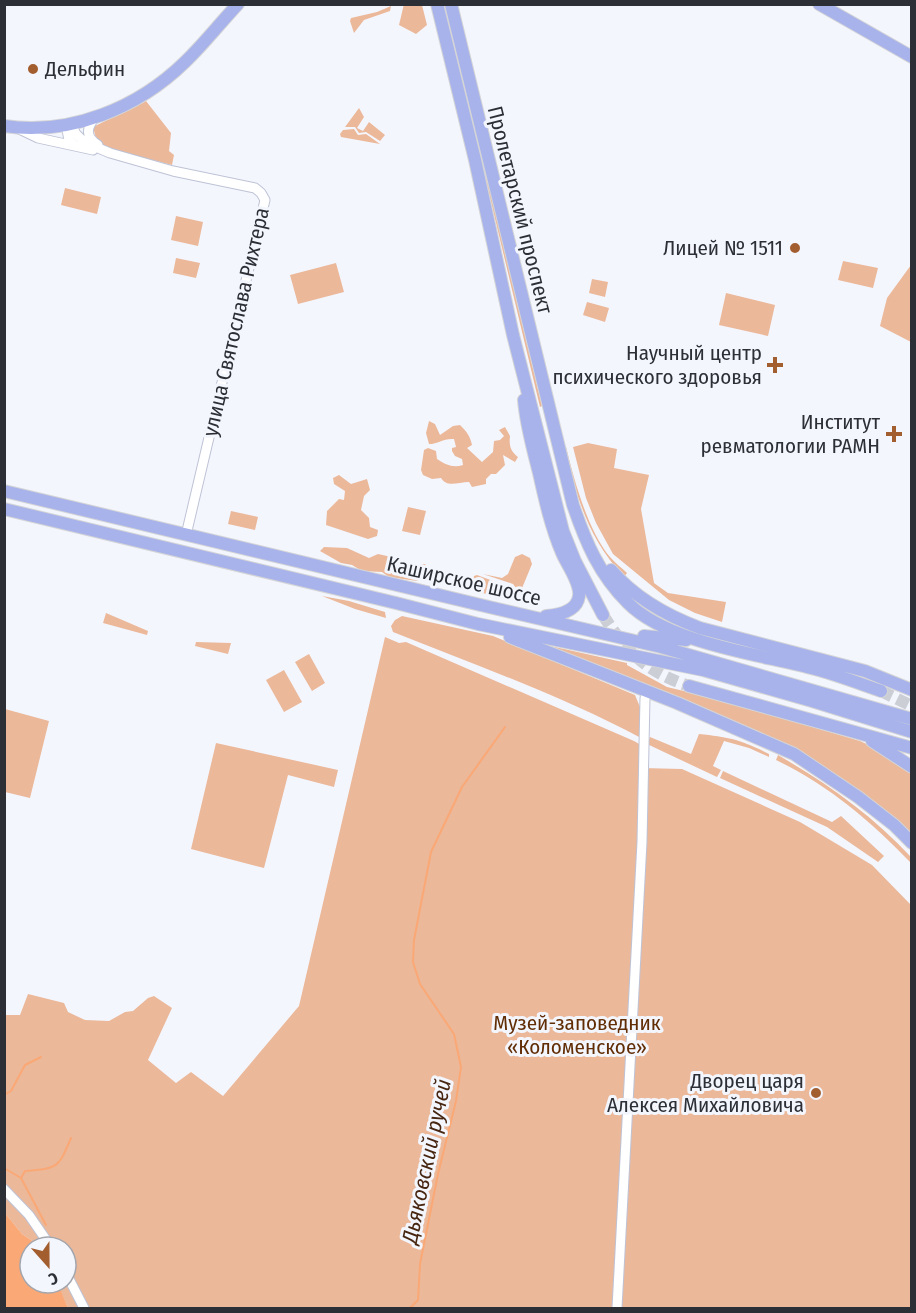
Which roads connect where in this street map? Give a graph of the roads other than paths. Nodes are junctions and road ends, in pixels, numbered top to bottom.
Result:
1 (238, 4) edge
2 (437, 4) edge
3 (451, 4) edge
4 (819, 4) edge
5 (912, 57) edge
6 (96, 116) junction
7 (68, 124) junction
8 (10, 127) edge
9 (77, 147) junction
10 (110, 153) junction
11 (522, 369) junction
12 (4, 491) edge
13 (4, 509) edge
14 (580, 525) junction
15 (186, 535) junction
16 (603, 615) tunnel mouth
17 (527, 616) junction
18 (478, 624) junction
19 (595, 630) junction
20 (709, 643) junction
21 (616, 678) junction
22 (689, 686) tunnel mouth
23 (912, 690) edge
24 (881, 691) tunnel mouth
25 (645, 698) junction
26 (677, 703) junction
27 (912, 718) edge
28 (912, 732) edge
29 (858, 733) junction
30 (912, 748) edge
31 (912, 767) edge
32 (912, 843) edge
33 (4, 1189) edge
34 (43, 1235) edge
35 (616, 1308) edge

1 - 6 main road
2 - 11 main road, Пролетарский проспект
3 - 14 main road, Пролетарский проспект
4 - 5 main road
6 - 7 main road
6 - 10 street
7 - 8 main road
7 - 9 street
7 - 10 street
8 - 9 street
9 - 10 street
10 - 15 street, улица Святослава Рихтера
11 - 16 main road, Пролетарский проспект
11 - 17 main road
12 - 15 main road, Каширское шоссе
13 - 18 main road, Каширское шоссе
14 - 20 main road, Пролетарский проспект
14 - 23 main road
15 - 17 main road, Каширское шоссе
17 - 19 main road, Каширское шоссе
18 - 21 main road
18 - 28 main road, Каширское шоссе
19 - 20 main road
19 - 27 main road, Каширское шоссе
20 - 24 main road
21 - 25 street
21 - 26 main road
22 - 29 main road
25 - 26 street
25 - 35 street
26 - 32 main road
29 - 30 main road
29 - 31 main road
33 - 34 street

